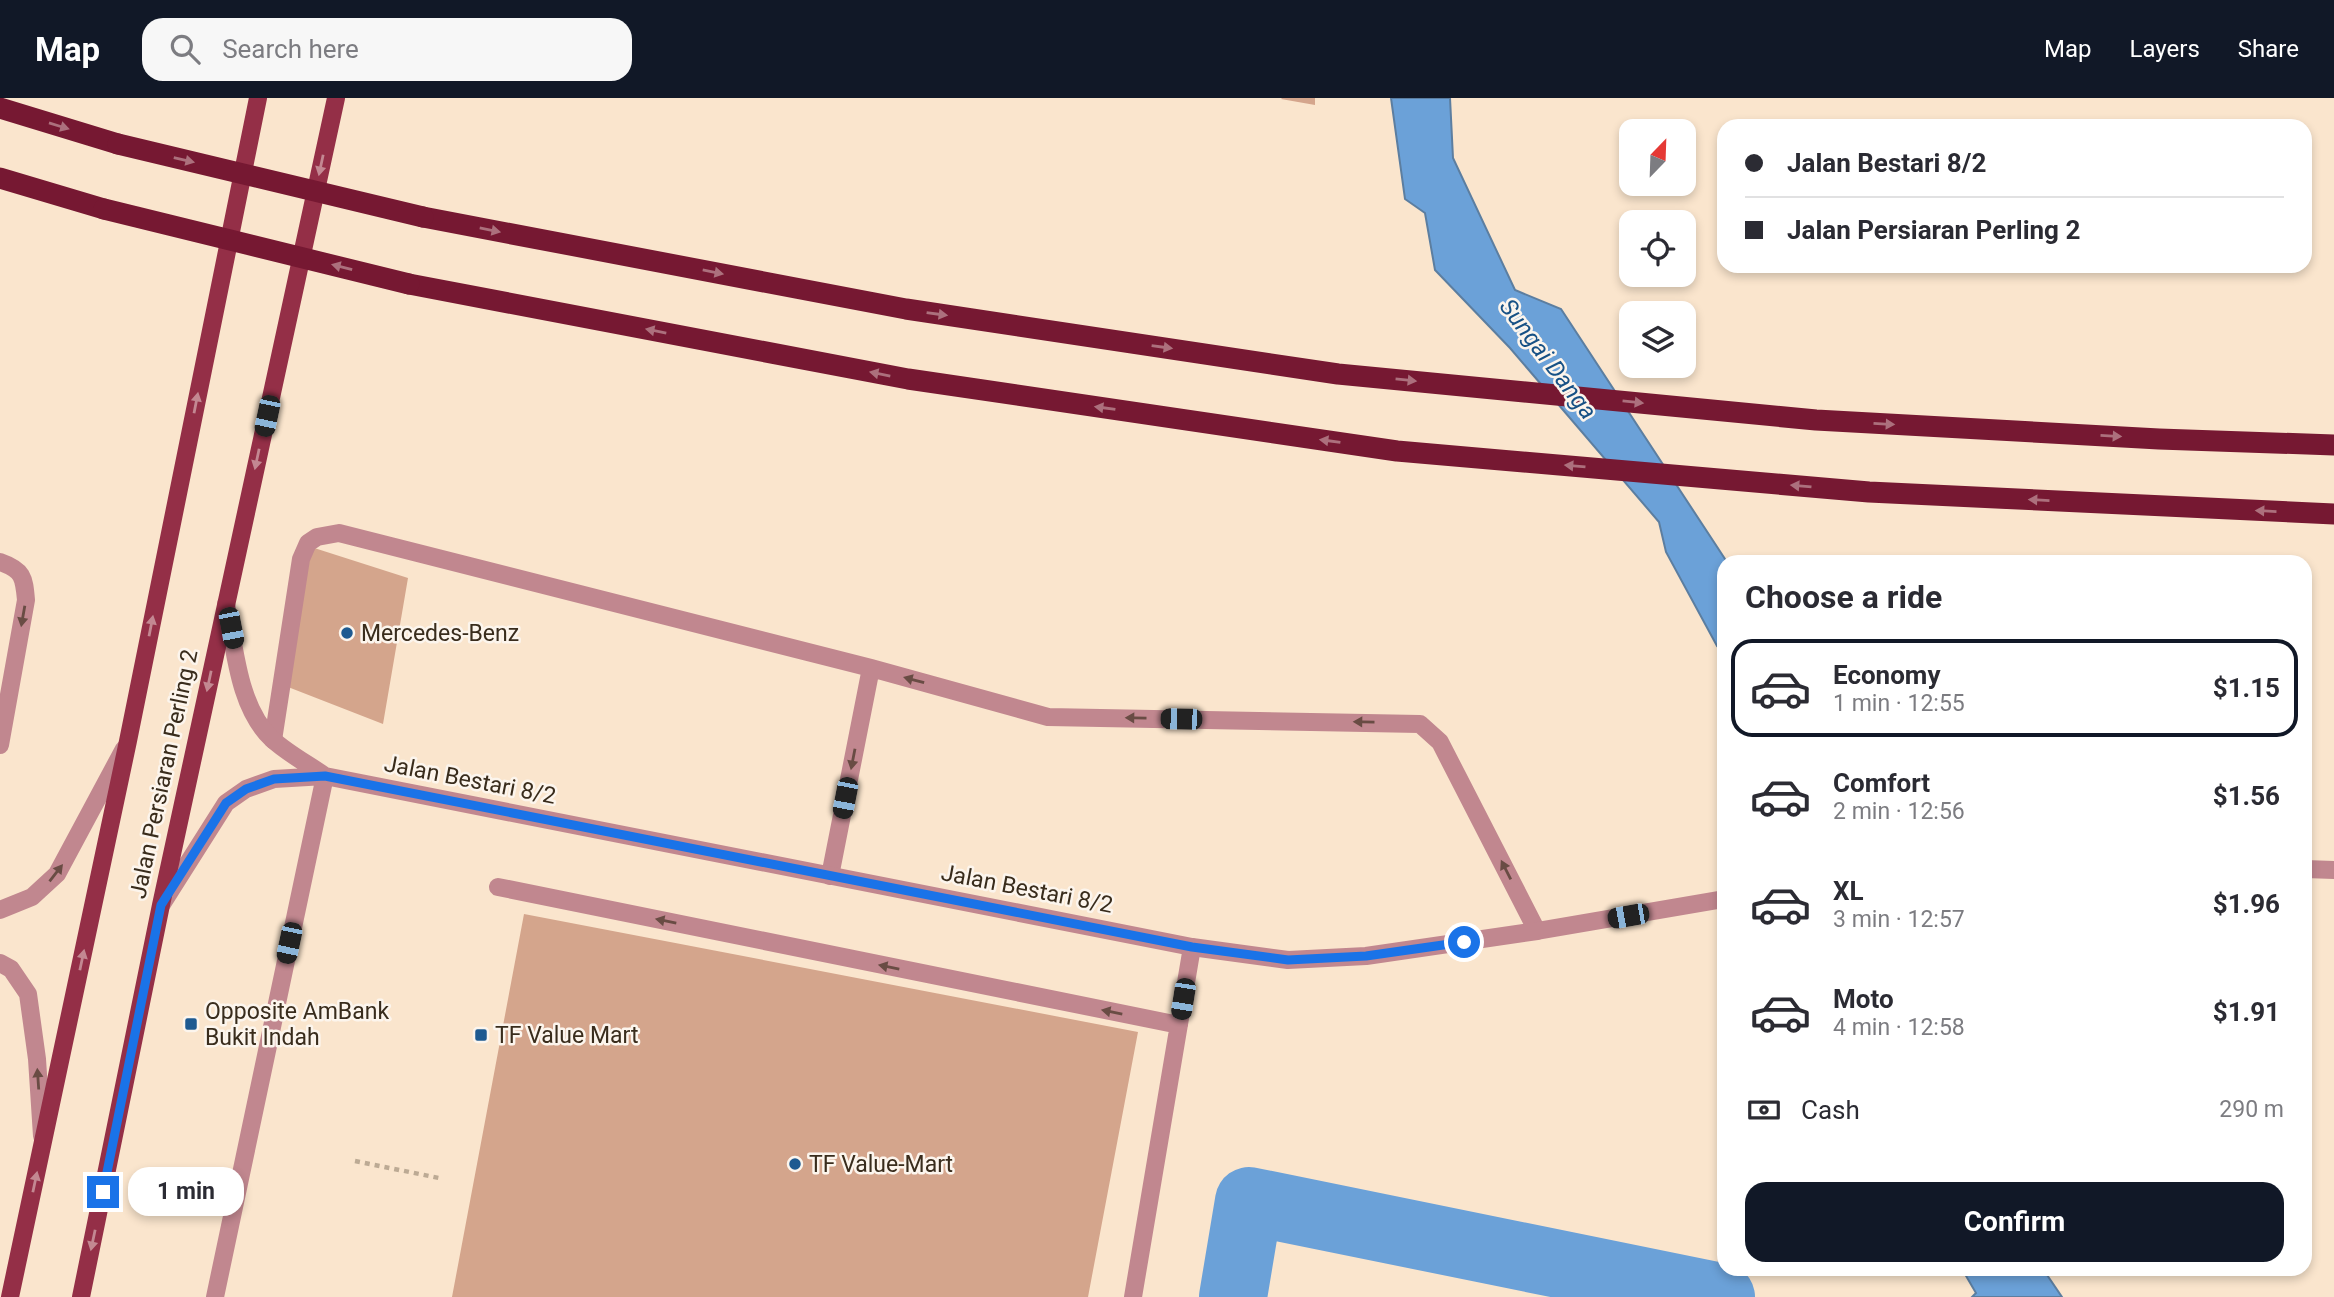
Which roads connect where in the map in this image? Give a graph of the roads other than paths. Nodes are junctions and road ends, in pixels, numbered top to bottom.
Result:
1 (258, 98) edge
2 (336, 98) edge
3 (0, 108) edge
4 (0, 178) edge
5 (2334, 445) edge
6 (2334, 514) edge
7 (0, 562) edge
8 (226, 603) junction
9 (871, 668) junction
10 (272, 740) junction
11 (128, 741) junction
12 (0, 745) edge
13 (325, 776) junction
14 (2312, 869) edge
15 (2334, 870) edge
16 (830, 876) junction
17 (498, 887) dead end
18 (1717, 900) edge
19 (161, 905) junction
20 (0, 910) edge
21 (1537, 931) junction
22 (1192, 947) junction
23 (0, 963) edge
24 (1179, 1025) junction
25 (42, 1147) junction
26 (10, 1297) edge
27 (81, 1297) edge
28 (215, 1297) edge
29 (1133, 1297) edge

11 -> 1 main road, Jalan Persiaran Perling 2
2 -> 8 main road, Jalan Persiaran Perling 2
3 -> 5 highway, bridge
6 -> 4 highway, bridge
7 -> 12 street
8 - 10 street, Jalan Bestari 8/2
8 -> 19 main road, Jalan Persiaran Perling 2
9 - 10 street
9 -> 16 street
21 -> 9 street
10 - 13 street, Jalan Bestari 8/2
20 -> 11 street
25 -> 11 main road, Jalan Persiaran Perling 2
13 - 16 street, Jalan Bestari 8/2
13 - 19 street, Jalan Bestari 8/2
13 - 28 street
14 - 15 street
16 - 22 street, Jalan Bestari 8/2
24 -> 17 street
18 - 21 street, Jalan Bestari 8/2
19 -> 27 main road, Jalan Persiaran Perling 2
21 - 22 street, Jalan Bestari 8/2
22 - 24 street
25 -> 23 street
24 - 29 street
26 -> 25 main road, Jalan Persiaran Perling 2

